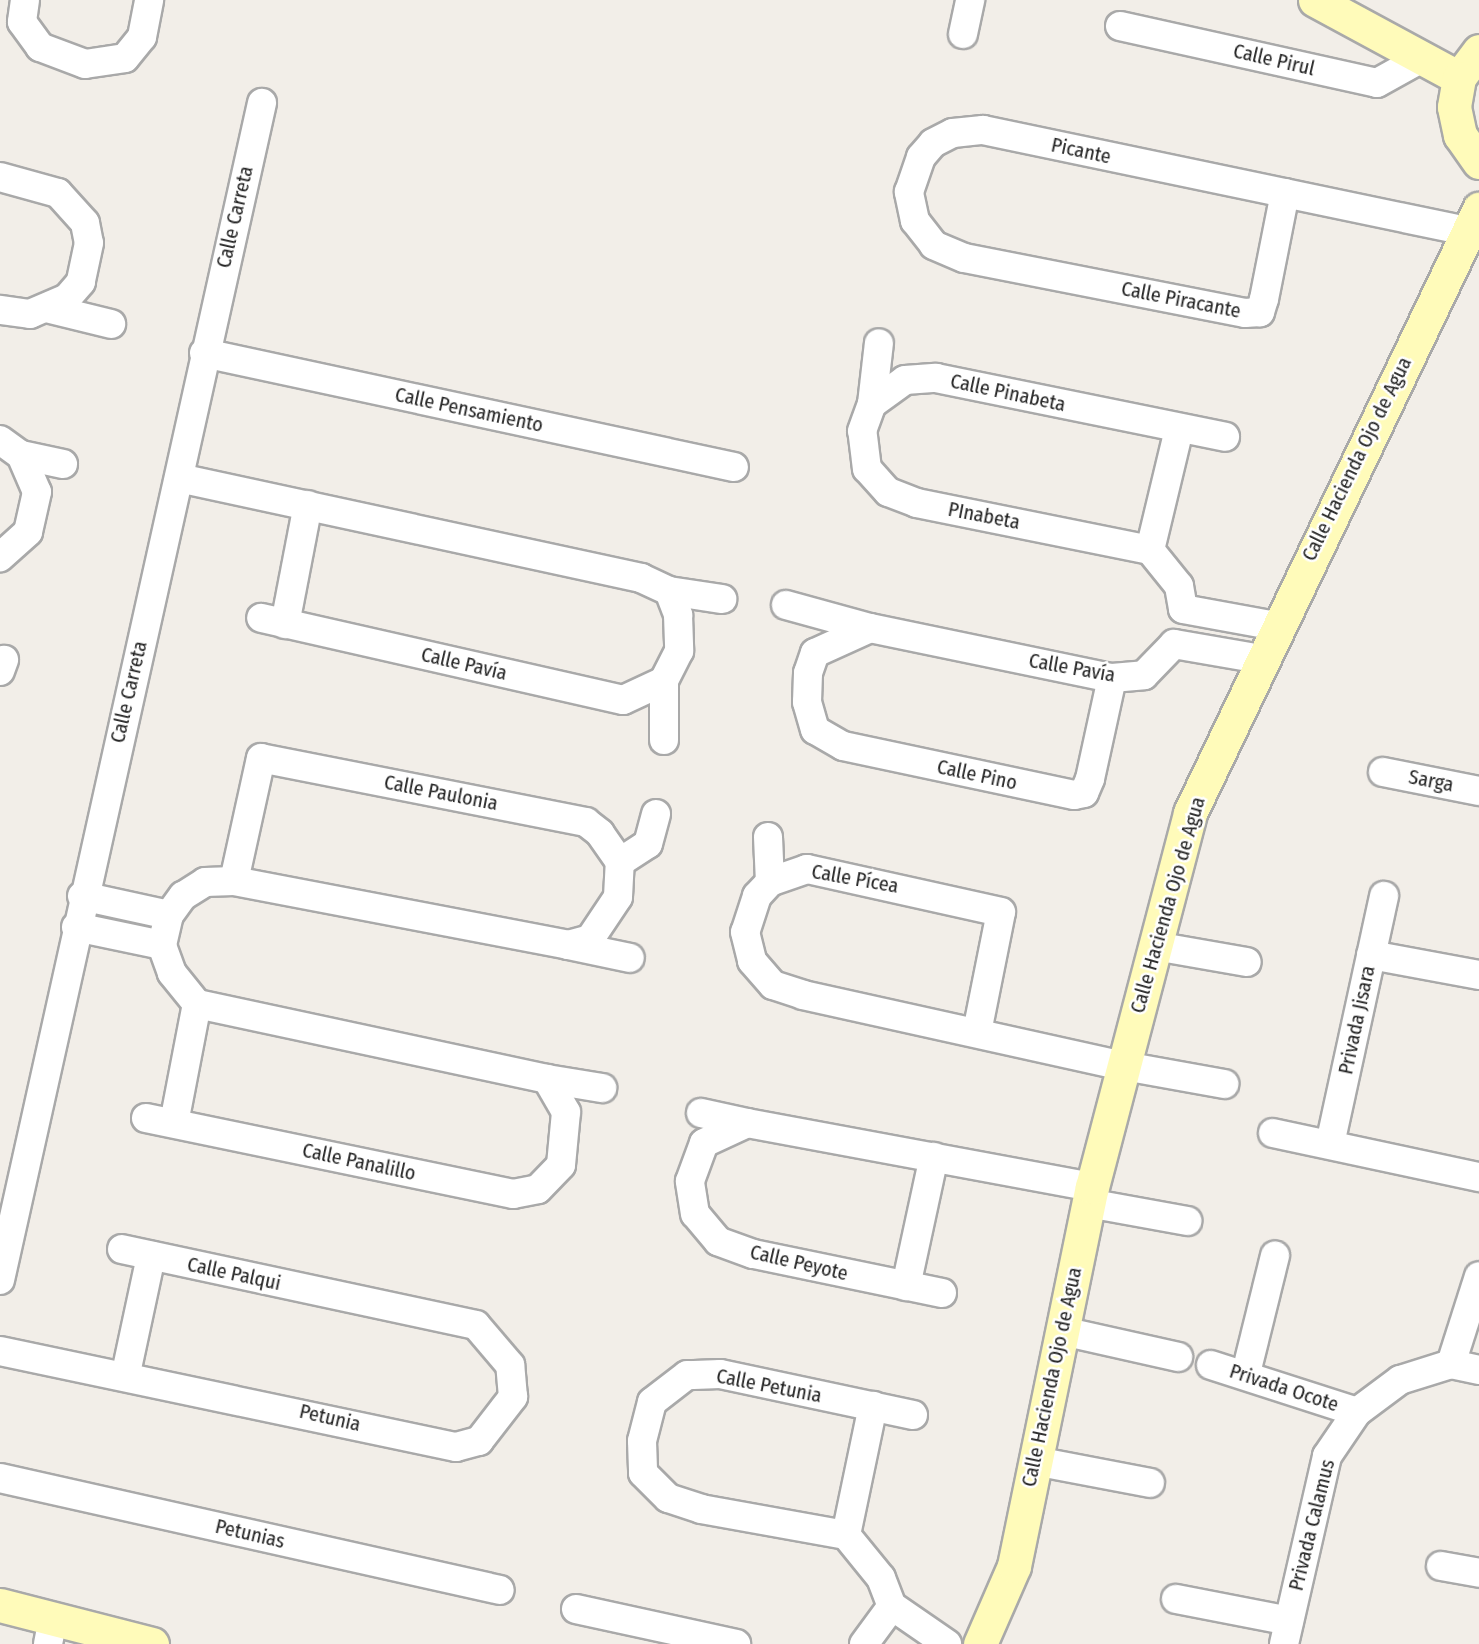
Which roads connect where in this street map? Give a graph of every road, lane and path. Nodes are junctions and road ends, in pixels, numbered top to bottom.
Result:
1 (25, 0) edge
2 (150, 0) edge
3 (970, 0) edge
4 (1315, 0) edge
5 (1120, 26) dead end
6 (963, 34) dead end
7 (1479, 51) edge
8 (1422, 58) junction
9 (1459, 78) junction
10 (262, 103) dead end
11 (1479, 162) edge
12 (0, 177) edge
13 (909, 192) joint
14 (1285, 193) junction
15 (1472, 220) edge
16 (50, 309) junction
17 (0, 310) edge
18 (111, 324) dead end
19 (879, 343) dead end
20 (204, 352) junction
21 (872, 404) junction
22 (1179, 429) junction
23 (1225, 437) dead end
24 (11, 448) edge
25 (63, 464) dead end
26 (734, 467) dead end
27 (179, 478) junction
28 (308, 505) junction
29 (1150, 550) junction
30 (0, 557) edge
31 (669, 591) junction
32 (722, 599) dead end
33 (786, 605) dead end
34 (1277, 626) junction
35 (870, 628) junction
36 (1261, 659) junction
37 (1112, 678) junction
38 (664, 681) junction
39 (664, 740) dead end
40 (1383, 772) dead end
41 (1479, 791) edge
42 (656, 814) dead end
43 (768, 837) dead end
44 (620, 862) junction
45 (234, 880) junction
46 (770, 882) junction
47 (82, 896) junction
48 (1384, 896) dead end
49 (76, 927) junction
50 (165, 930) junction
51 (568, 945) junction
52 (1155, 946) junction
53 (1371, 955) junction
54 (630, 958) dead end
55 (1247, 962) dead end
56 (1479, 975) edge
57 (197, 1004) junction
58 (977, 1032) junction
59 (1124, 1065) junction
60 (547, 1078) junction
61 (1224, 1084) dead end
62 (602, 1088) dead end
63 (701, 1113) dead end
64 (747, 1123) junction
65 (1273, 1133) dead end
66 (1330, 1144) junction
67 (934, 1157) junction
68 (1479, 1177) edge
69 (1090, 1195) junction
70 (1187, 1221) dead end
71 (122, 1249) dead end
72 (150, 1256) junction
73 (1275, 1256) dead end
74 (1479, 1276) edge
75 (0, 1280) edge
76 (906, 1286) junction
77 (942, 1293) dead end
78 (1062, 1331) junction
79 (0, 1351) edge
80 (1178, 1357) dead end
81 (1451, 1364) junction
82 (1211, 1365) dead end
83 (1479, 1370) edge
84 (126, 1373) junction
85 (1246, 1373) junction
86 (513, 1397) joint
87 (873, 1406) junction
88 (1357, 1412) junction
89 (913, 1415) dead end
90 (1035, 1461) junction
91 (0, 1478) edge
92 (1150, 1484) dead end
93 (846, 1535) junction
94 (1441, 1566) dead end
95 (1479, 1573) edge
96 (500, 1590) dead end
97 (1176, 1599) dead end
98 (0, 1605) edge
99 (892, 1606) junction
100 (576, 1609) dead end
101 (50, 1631) edge
102 (1287, 1632) edge
103 (152, 1644) edge
104 (736, 1644) edge
105 (864, 1644) edge
106 (947, 1644) edge
107 (980, 1644) edge

1 - 2 street
3 - 6 street
4 - 8 street
5 - 8 street, Calle Pirul
7 - 9 street
8 - 9 street
9 - 11 street
10 - 20 street, Calle Carreta
12 - 16 street
13 - 14 street, Picante
13 - 14 street, Calle Piracante
14 - 15 street
15 - 34 street, Calle Hacienda Ojo de Agua
16 - 17 street
16 - 18 street
19 - 21 street
20 - 26 street, Calle Pensamiento
20 - 27 street, Calle Carreta
21 - 22 street, Calle Pinabeta
21 - 29 street, PInabeta
22 - 23 street, Calle Pinabeta
22 - 29 street
24 - 25 street
24 - 30 street
27 - 28 street
27 - 47 street, Calle Carreta
28 - 31 street
28 - 38 street, Calle Pavía
29 - 34 street
31 - 32 street
31 - 38 street
33 - 35 street, Calle Pavía
34 - 36 street, Calle Hacienda Ojo de Agua
35 - 37 street, Calle Pavía
35 - 37 street, Calle Pino
36 - 37 street, Calle Pavía
36 - 52 street, Calle Hacienda Ojo de Agua
38 - 39 street
40 - 41 street, Sarga
42 - 44 street
43 - 46 street
44 - 45 street, Calle Paulonia
44 - 51 street
45 - 50 street
45 - 51 street
46 - 58 street
46 - 58 street, Calle Pícea
47 - 49 street, Calle Carreta
47 - 50 street
48 - 53 street, Privada Jisara
49 - 50 street
49 - 75 street, Calle Carreta
50 - 57 street
51 - 54 street
52 - 55 street
52 - 59 street, Calle Hacienda Ojo de Agua
53 - 56 street
53 - 66 street, Privada Jisara
57 - 60 street
57 - 60 street, Calle Panalillo
58 - 59 street
59 - 61 street
59 - 69 street, Calle Hacienda Ojo de Agua
60 - 62 street
63 - 64 street
64 - 67 street
64 - 76 street, Calle Peyote
65 - 66 street
66 - 68 street
67 - 69 street
67 - 76 street
69 - 70 street
69 - 78 street, Calle Hacienda Ojo de Agua
71 - 72 street, Calle Palqui
72 - 84 street
72 - 86 street, Calle Palqui
73 - 85 street
74 - 81 street
76 - 77 street, Calle Peyote
78 - 80 street
78 - 90 street, Calle Hacienda Ojo de Agua
79 - 84 street
81 - 83 street
81 - 88 street, Privada Calamus
82 - 85 street, Privada Ocote
84 - 86 street, Petunia
85 - 88 street, Privada Ocote
87 - 89 street, Calle Petunia
87 - 93 street
87 - 93 street, Calle Petunia
88 - 102 street, Privada Calamus
90 - 92 street
90 - 107 street, Calle Hacienda Ojo de Agua
91 - 96 street, Petunias
93 - 99 street
94 - 95 street
97 - 102 street
98 - 101 street
99 - 105 street
99 - 106 street
100 - 104 street
101 - 103 street

